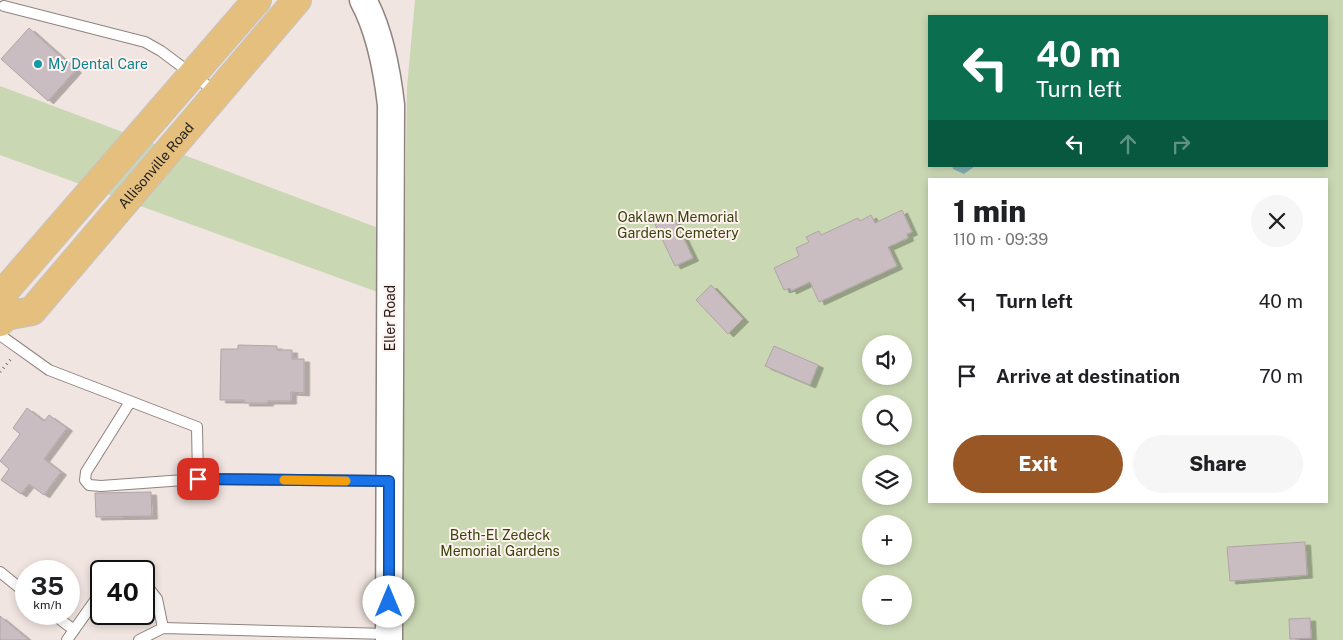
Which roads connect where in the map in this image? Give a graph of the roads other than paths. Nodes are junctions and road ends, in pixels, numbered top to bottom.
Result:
1 (257, 0) edge
2 (297, 0) edge
3 (363, 0) edge
4 (4, 6) dead end
5 (193, 75) junction
6 (218, 94) junction
7 (1, 320) edge
8 (130, 402) junction
9 (198, 479) junction
10 (389, 481) junction
11 (0, 572) edge
12 (15, 584) edge
13 (155, 596) edge
14 (90, 607) edge
15 (67, 625) edge
16 (162, 628) junction
17 (74, 630) junction
18 (389, 637) edge
19 (67, 640) edge
20 (139, 640) edge

1 - 5 main road
2 - 6 main road, Allisonville Road
3 - 10 street, Eller Road
4 - 5 lane
5 - 6 lane
5 - 7 main road
6 - 7 main road, Allisonville Road
7 - 8 lane
8 - 9 lane
8 - 9 lane
9 - 10 lane
10 - 18 street, Eller Road
11 - 12 lane
13 - 16 lane
14 - 17 lane
15 - 17 lane
16 - 18 lane
16 - 20 lane
17 - 19 lane

